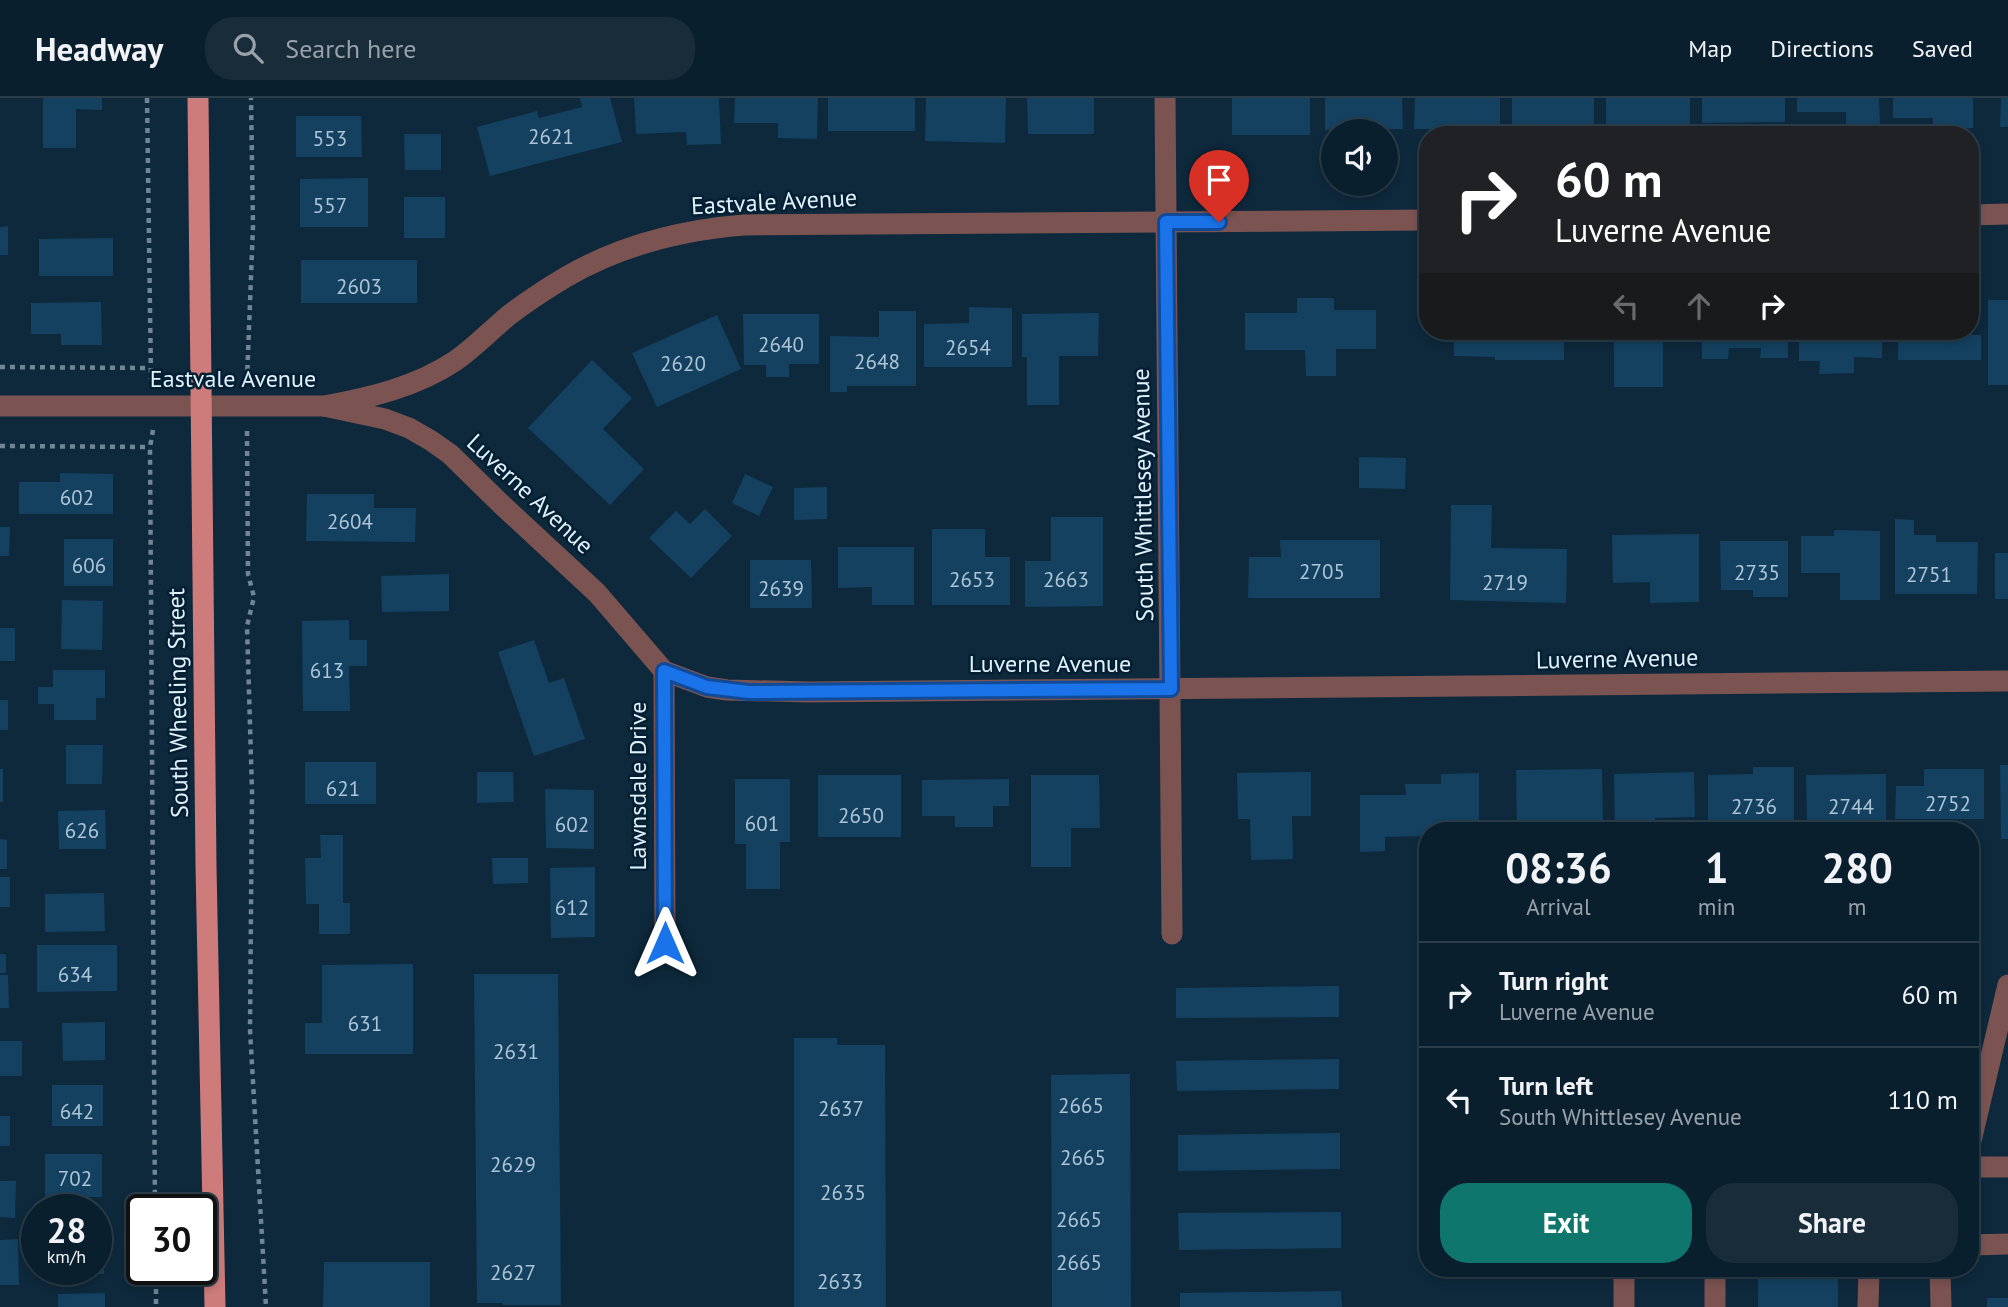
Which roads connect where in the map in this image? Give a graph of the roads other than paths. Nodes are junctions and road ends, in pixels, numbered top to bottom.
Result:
1 (198, 98) edge
2 (1166, 98) edge
3 (2008, 214) edge
4 (1979, 215) edge
5 (1419, 220) edge
6 (1166, 222) junction
7 (201, 405) junction
8 (0, 406) edge
9 (324, 406) junction
10 (664, 671) junction
11 (2008, 681) edge
12 (1171, 689) junction
13 (1172, 934) dead end
14 (665, 943) dead end
15 (2008, 985) edge
16 (1999, 1063) edge
17 (1979, 1119) edge
18 (1979, 1167) edge
19 (2008, 1167) edge
20 (2008, 1244) edge
21 (1979, 1245) edge
22 (1624, 1277) edge
23 (1715, 1277) edge
24 (1868, 1277) edge
25 (1940, 1277) edge
26 (215, 1307) edge
27 (1625, 1307) edge
28 (1715, 1307) edge
29 (1868, 1307) edge
30 (1941, 1307) edge

1 - 7 main road, South Wheeling Street
2 - 6 street, South Whittlesey Avenue
3 - 4 street
5 - 6 street, Eastvale Avenue
6 - 9 street, Eastvale Avenue
6 - 12 street, South Whittlesey Avenue
7 - 8 street, Eastvale Avenue
7 - 9 street, Eastvale Avenue
7 - 26 main road, South Wheeling Street
9 - 10 street, Luverne Avenue
10 - 12 street, Luverne Avenue
10 - 14 street, Lawnsdale Drive
11 - 12 street, Luverne Avenue
12 - 13 street, South Whittlesey Avenue
15 - 16 street
16 - 17 street
18 - 19 street
20 - 21 street
22 - 27 street
23 - 28 street
24 - 29 street
25 - 30 street

